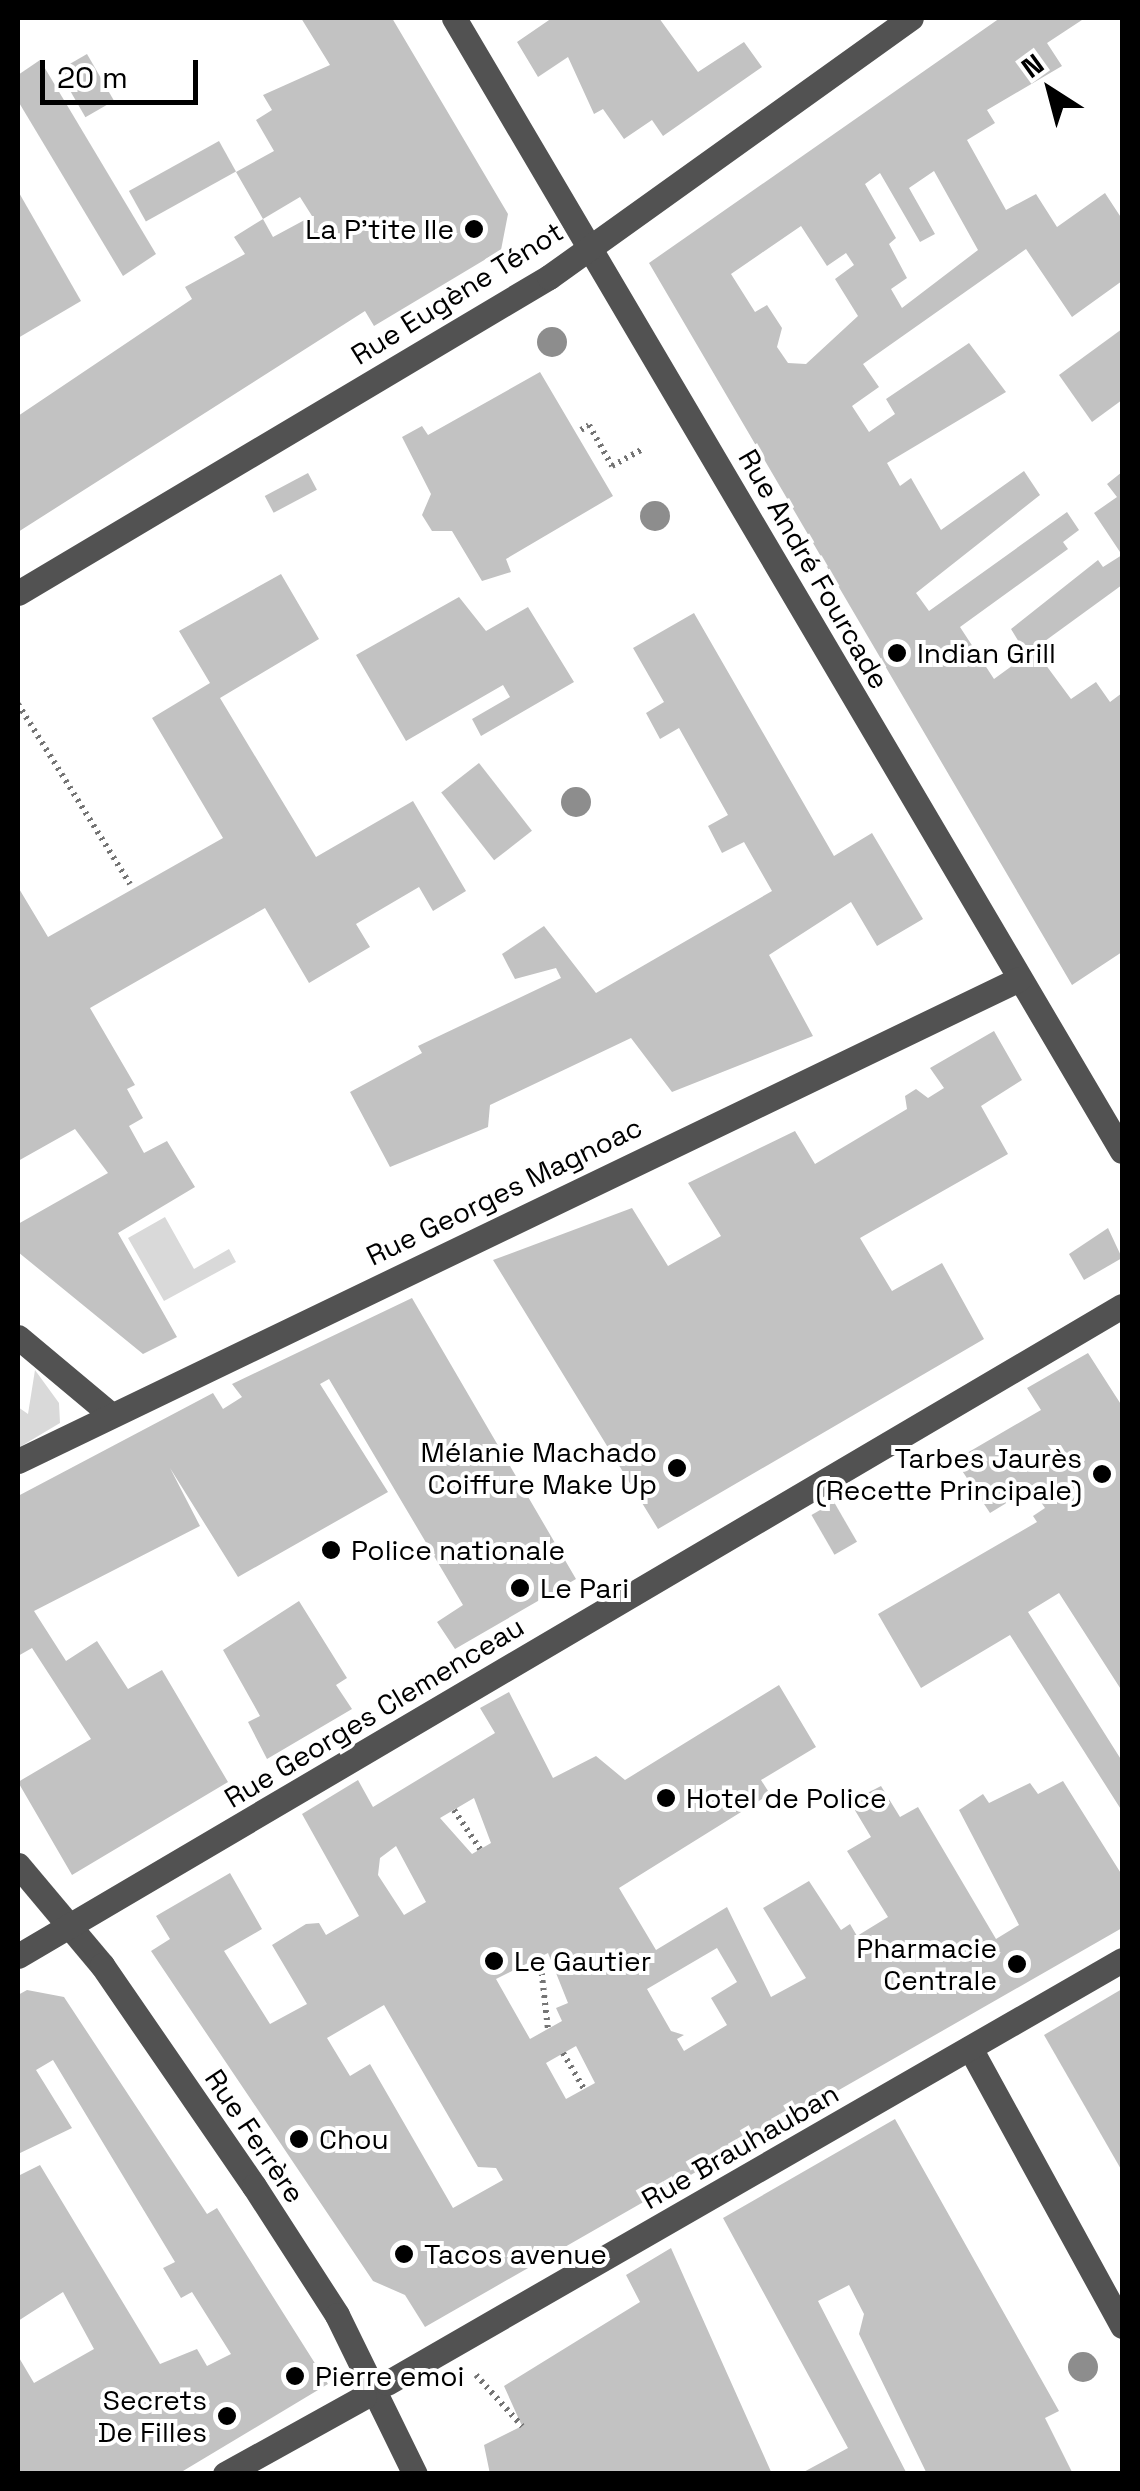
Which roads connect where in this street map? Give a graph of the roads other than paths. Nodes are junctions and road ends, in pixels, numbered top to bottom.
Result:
1 (454, 18) edge
2 (911, 18) edge
3 (589, 246) junction
4 (18, 593) edge
5 (1019, 979) junction
6 (1122, 1151) edge
7 (1122, 1306) edge
8 (18, 1337) edge
9 (110, 1414) junction
10 (18, 1461) edge
11 (18, 1865) edge
12 (71, 1925) junction
13 (18, 1956) edge
14 (1122, 1960) edge
15 (970, 2048) junction
16 (1122, 2326) edge
17 (376, 2390) junction
18 (225, 2474) edge
19 (415, 2474) edge

1 - 3 street, Rue André Fourcade
2 - 3 street, Rue Eugène Ténot
3 - 4 street, Rue Eugène Ténot
3 - 5 street, Rue André Fourcade
5 - 6 street, Rue André Fourcade
5 - 9 street, Rue Georges Magnoac
7 - 12 street, Rue Georges Clemenceau
8 - 9 street
9 - 10 street, Rue Georges Magnoac
11 - 12 street, Rue Ferrère
12 - 13 street, Rue Georges Clemenceau
12 - 17 street, Rue Ferrère
14 - 15 street, Rue Brauhauban
15 - 16 street
15 - 17 street, Rue Brauhauban
17 - 18 street, Rue Brauhauban
17 - 19 street, Rue Ferrère

